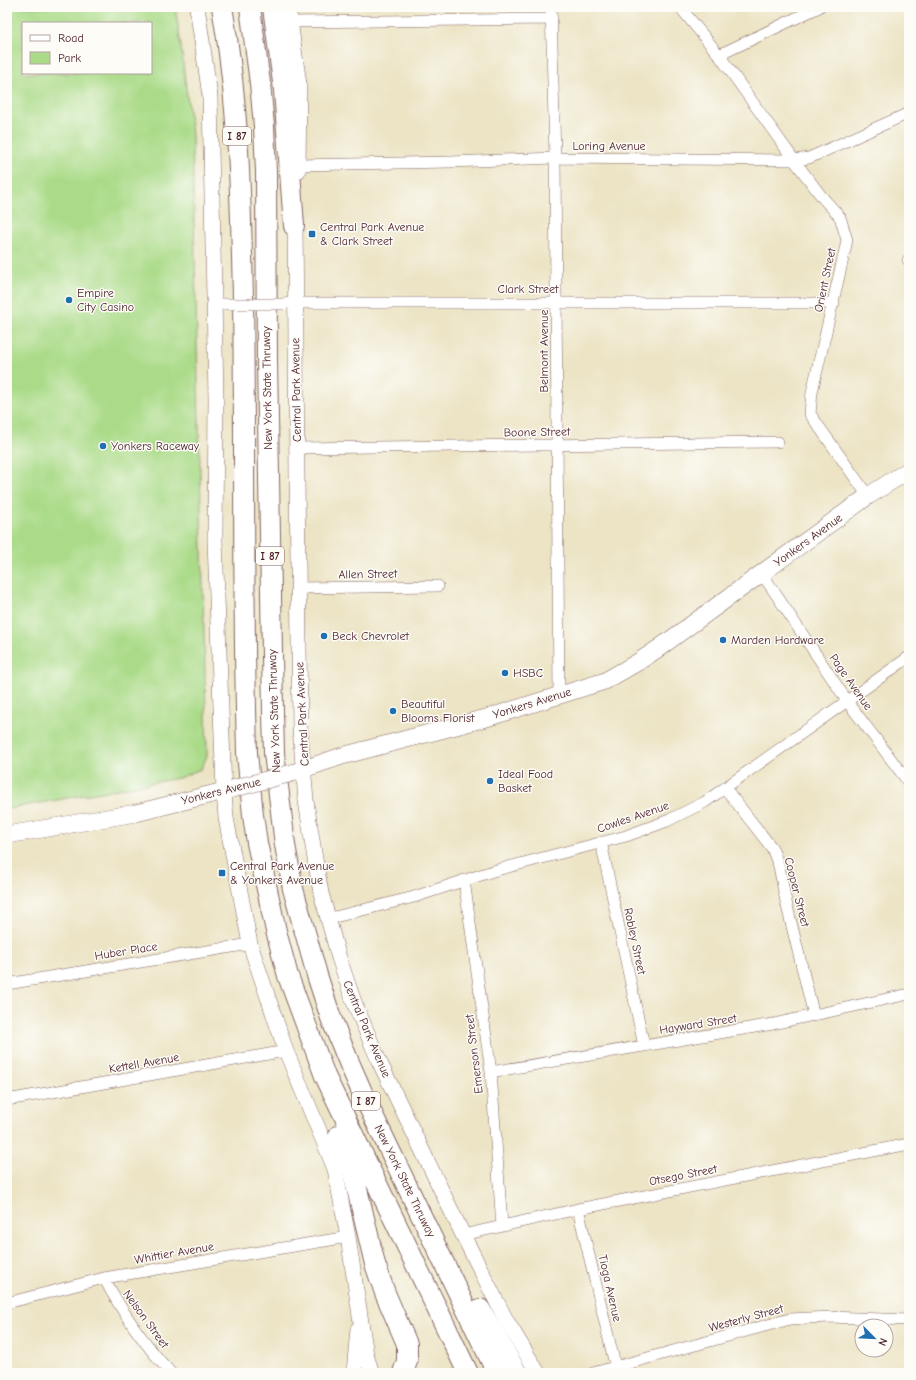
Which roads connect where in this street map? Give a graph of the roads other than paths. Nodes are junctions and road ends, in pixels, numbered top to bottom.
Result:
1 (198, 7) edge
2 (222, 7) edge
3 (250, 7) edge
4 (273, 7) edge
5 (288, 7) edge
6 (551, 7) edge
7 (680, 7) edge
8 (820, 7) edge
9 (552, 19) junction
10 (291, 22) junction
11 (719, 55) junction
12 (909, 113) edge
13 (555, 158) junction
14 (794, 160) junction
15 (298, 165) junction
16 (294, 226) junction
17 (556, 302) junction
18 (289, 303) junction
19 (834, 303) junction
20 (218, 304) junction
21 (778, 442) dead end
22 (557, 444) junction
23 (297, 448) junction
24 (909, 470) edge
25 (868, 496) junction
26 (760, 575) junction
27 (438, 586) dead end
28 (299, 588) junction
29 (909, 657) edge
30 (559, 695) junction
31 (847, 701) junction
32 (298, 772) junction
33 (909, 783) edge
34 (725, 788) junction
35 (228, 791) junction
36 (7, 835) edge
37 (601, 842) junction
38 (464, 880) junction
39 (328, 919) junction
40 (250, 944) junction
41 (7, 984) edge
42 (909, 994) edge
43 (814, 1016) junction
44 (644, 1046) junction
45 (286, 1051) junction
46 (490, 1072) junction
47 (325, 1076) junction
48 (7, 1100) edge
49 (909, 1144) edge
50 (415, 1203) junction
51 (578, 1209) junction
52 (502, 1226) junction
53 (463, 1235) junction
54 (348, 1237) junction
55 (104, 1278) junction
56 (7, 1304) edge
57 (360, 1310) junction
58 (909, 1320) edge
59 (616, 1370) edge
60 (171, 1373) edge
61 (354, 1373) edge
62 (372, 1373) edge
63 (404, 1373) edge
64 (468, 1373) edge
65 (498, 1373) edge
66 (517, 1373) edge
67 (538, 1373) edge
68 (593, 1373) edge

1 - 20 main road
2 - 47 highway, New York State Thruway / I 87
3 - 50 highway, New York State Thruway / I 87
4 - 16 highway
5 - 10 main road, Central Park Avenue
6 - 9 street, Belmont Avenue
7 - 11 street, Orient Street
8 - 11 street
9 - 10 street
9 - 13 street, Belmont Avenue
10 - 15 main road, Central Park Avenue
11 - 14 street, Orient Street
12 - 14 street, Loring Avenue
13 - 14 street, Loring Avenue
13 - 15 street, Loring Avenue
13 - 17 street, Belmont Avenue
14 - 19 street, Orient Street
15 - 16 main road, Central Park Avenue
16 - 18 main road, Central Park Avenue
17 - 18 street, Clark Street
17 - 19 street, Clark Street
17 - 22 street, Belmont Avenue
18 - 20 street, Clark Street, bridge
18 - 23 main road, Central Park Avenue
19 - 25 street, Orient Street
20 - 35 main road
21 - 22 street, Boone Street
22 - 23 street, Boone Street
22 - 30 street, Belmont Avenue
23 - 28 main road, Central Park Avenue
24 - 25 main road, Yonkers Avenue
25 - 26 main road, Yonkers Avenue
26 - 30 main road, Yonkers Avenue
26 - 31 street, Page Avenue
27 - 28 street, Allen Street
28 - 32 main road, Central Park Avenue
29 - 31 street, Cowles Avenue
30 - 32 main road, Yonkers Avenue
31 - 33 street, Page Avenue
31 - 34 street, Cowles Avenue
32 - 35 main road, Yonkers Avenue, bridge
32 - 39 main road, Central Park Avenue
34 - 37 street, Cowles Avenue
34 - 43 street, Cooper Street
35 - 36 main road, Yonkers Avenue
35 - 40 main road
37 - 38 street, Cowles Avenue
37 - 44 street, Robley Street
38 - 39 street, Cowles Avenue
38 - 46 street, Emerson Street
39 - 53 main road, Central Park Avenue
40 - 41 street, Huber Place
40 - 45 main road
42 - 43 street, Hayward Street
43 - 44 street, Hayward Street
44 - 46 street, Hayward Street
45 - 48 street, Kettell Avenue
45 - 54 main road
46 - 52 street, Emerson Street
47 - 63 highway
47 - 64 highway, New York State Thruway / I 87
49 - 51 street, Otsego Street
50 - 65 highway, New York State Thruway / I 87
50 - 66 highway
51 - 52 street, Otsego Street
51 - 59 street, Tioga Avenue
52 - 53 street, Otsego Street
53 - 67 main road, Central Park Avenue
54 - 55 street, Whittier Avenue
54 - 57 main road
55 - 56 street, Whittier Avenue
55 - 60 street, Nelson Street
57 - 61 main road
57 - 62 main road
58 - 59 street, Westerly Street
59 - 68 street, Westerly Street

